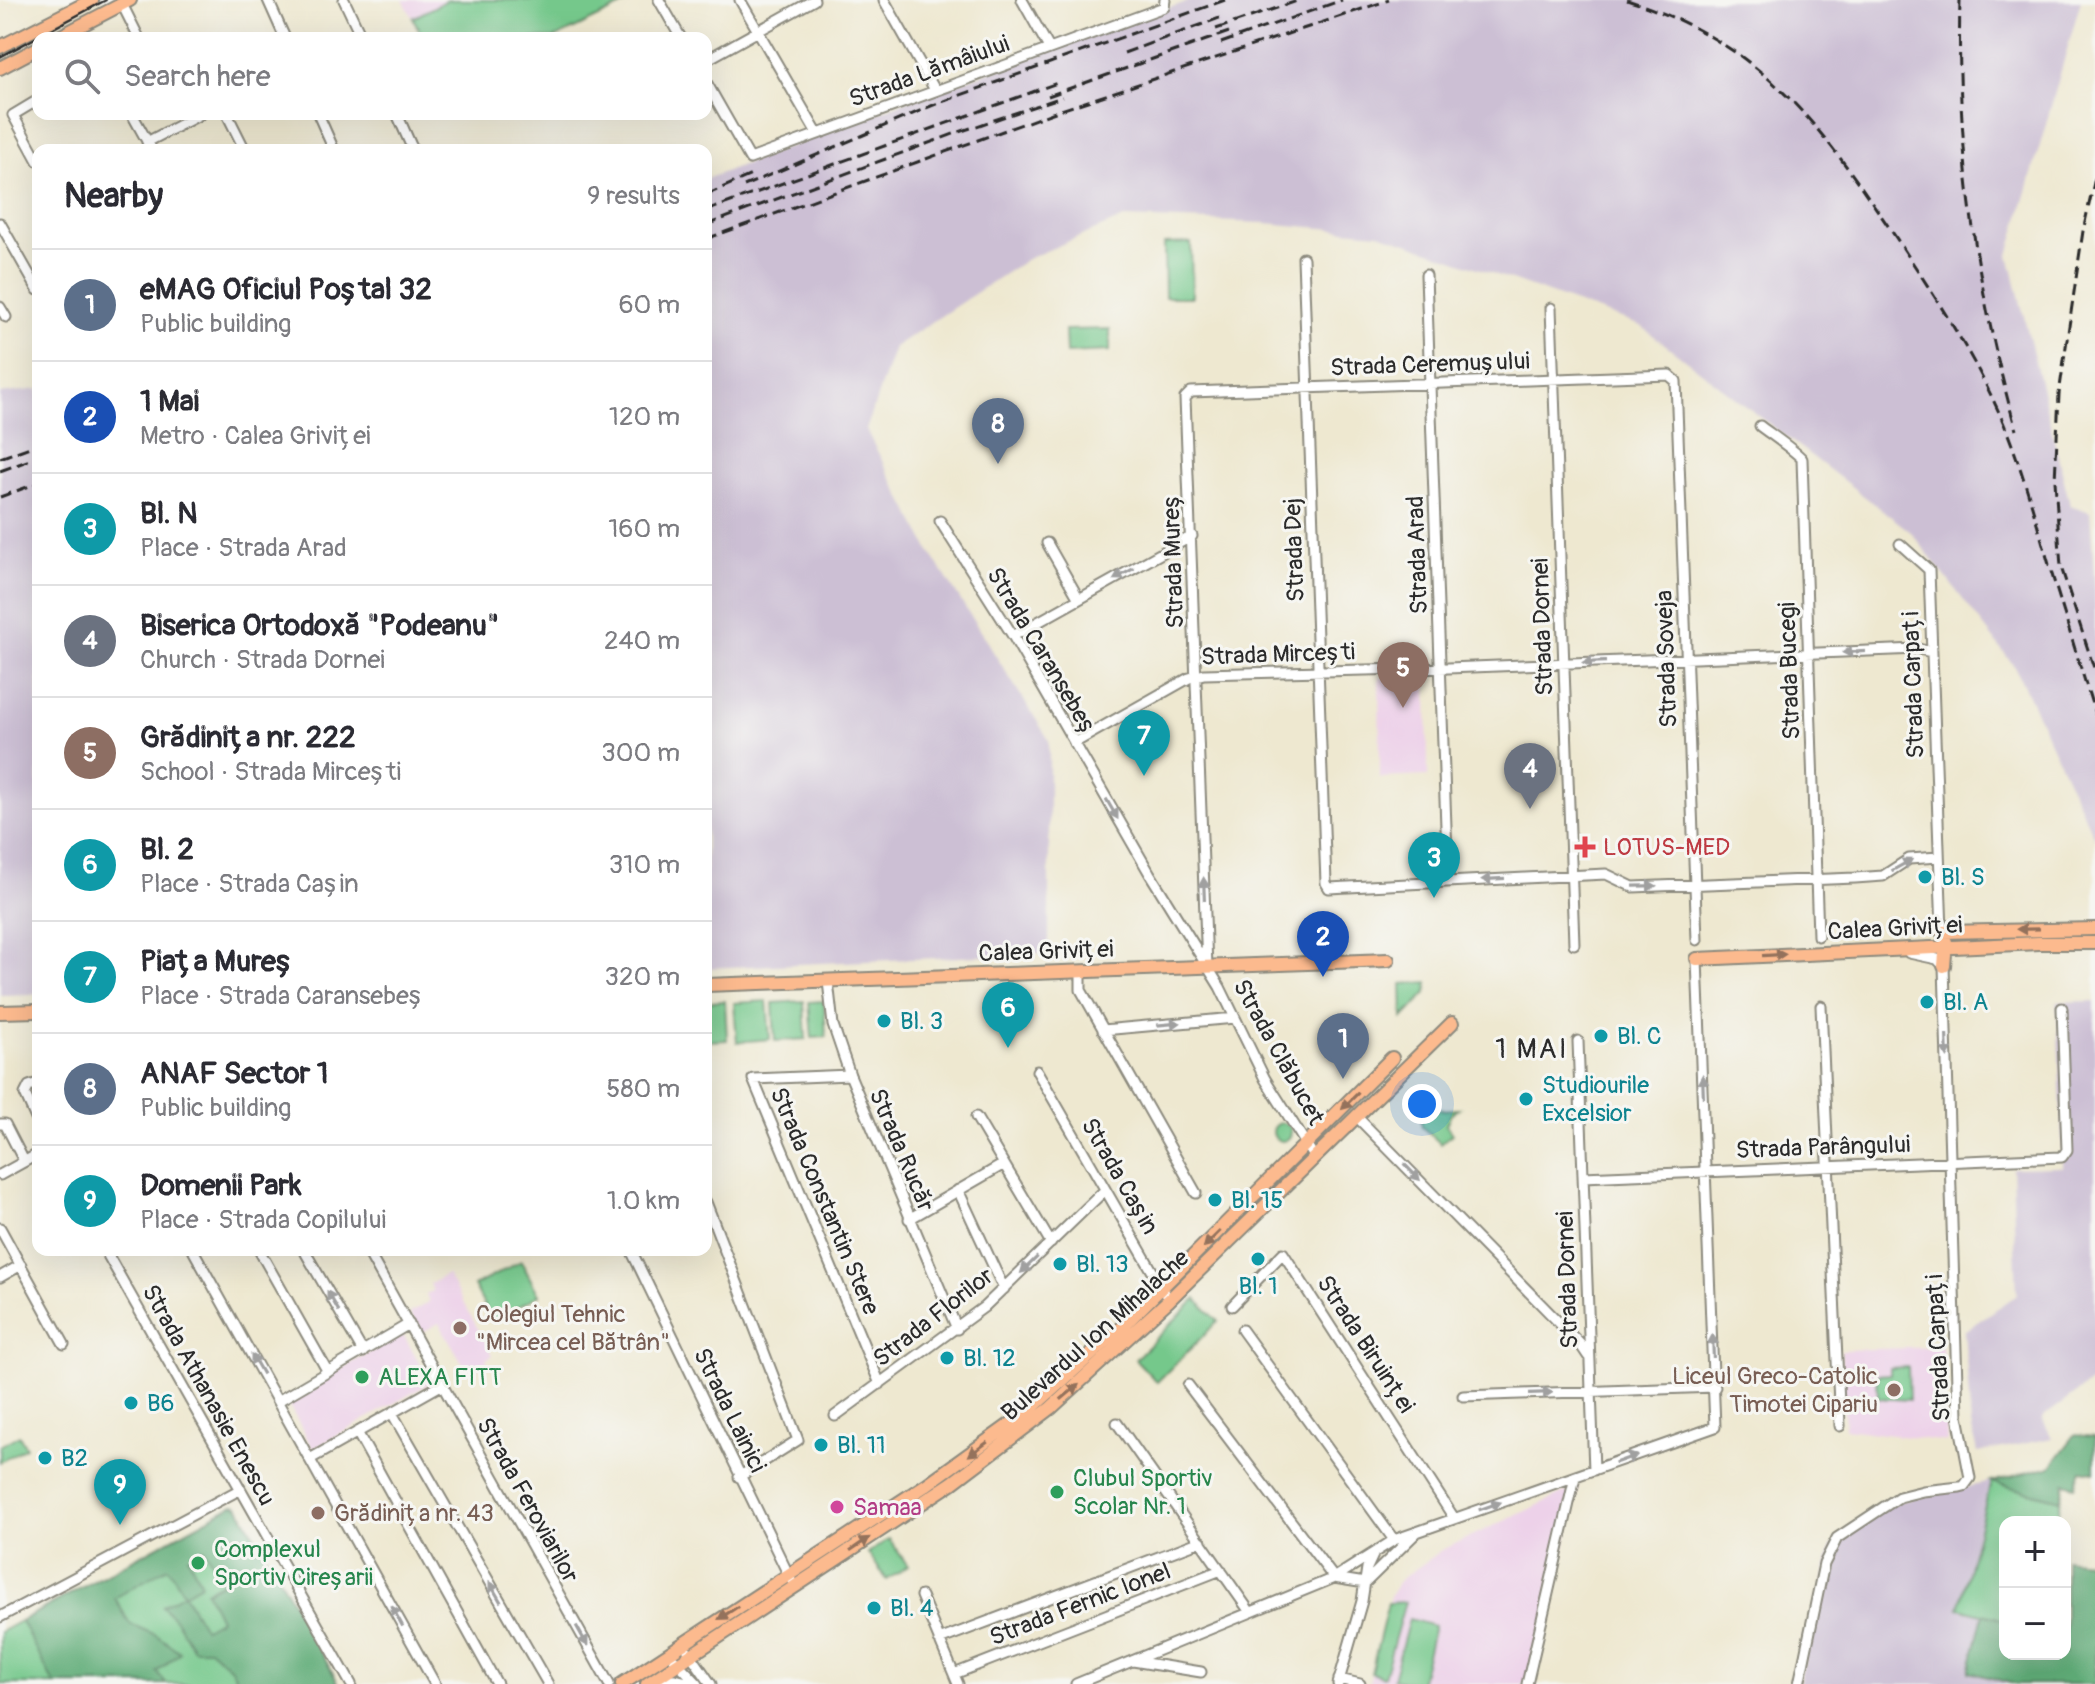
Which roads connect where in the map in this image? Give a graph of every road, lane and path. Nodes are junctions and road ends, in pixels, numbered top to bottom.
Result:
1 (92, 0) edge
2 (268, 0) edge
3 (344, 0) edge
4 (659, 0) edge
5 (740, 0) edge
6 (814, 0) edge
7 (884, 0) edge
8 (1022, 0) edge
9 (126, 2) edge
10 (1165, 2) edge
11 (68, 32) edge
12 (137, 32) edge
13 (282, 32) edge
14 (359, 32) edge
15 (678, 32) edge
16 (758, 32) junction
17 (0, 47) edge
18 (1049, 48) junction
19 (32, 51) edge
20 (712, 57) edge
21 (0, 68) edge
22 (935, 90) junction
23 (712, 92) edge
24 (32, 104) edge
25 (135, 120) edge
26 (191, 120) edge
27 (230, 120) edge
28 (321, 120) edge
29 (400, 120) edge
30 (817, 133) junction
31 (149, 144) edge
32 (153, 144) edge
33 (242, 144) edge
34 (331, 144) edge
35 (410, 144) edge
36 (32, 150) edge
37 (0, 223) edge
38 (1303, 258) dead end
39 (1426, 275) dead end
40 (32, 279) edge
41 (0, 307) edge
42 (1551, 308) dead end
43 (6, 317) dead end
44 (1674, 377) joint
45 (1552, 380) junction
46 (1430, 384) junction
47 (1309, 388) junction
48 (1187, 394) joint
49 (1760, 426) dead end
50 (940, 521) dead end
51 (1192, 536) junction
52 (1047, 543) dead end
53 (1900, 544) dead end
54 (1079, 599) junction
55 (1013, 636) junction
56 (1932, 652) junction
57 (1808, 654) junction
58 (1687, 659) junction
59 (1563, 663) junction
60 (1441, 668) junction
61 (1318, 671) junction
62 (1196, 675) junction
63 (1074, 743) junction
64 (1939, 857) junction
65 (1570, 876) junction
66 (1816, 879) junction
67 (1448, 882) junction
68 (1695, 884) junction
69 (1942, 927) joint
70 (2095, 929) edge
71 (1962, 931) junction
72 (1818, 936) dead end
73 (1697, 940) dead end
74 (2095, 943) edge
75 (1574, 944) dead end
76 (1943, 947) junction
77 (1894, 950) junction
78 (1697, 959) joint
79 (1388, 960) dead end
80 (1944, 966) junction
81 (1207, 967) junction
82 (1081, 971) junction
83 (828, 981) junction
84 (712, 985) edge
85 (1821, 1006) dead end
86 (2062, 1008) dead end
87 (32, 1011) edge
88 (0, 1012) edge
89 (1235, 1018) junction
90 (1452, 1023) dead end
91 (1103, 1030) junction
92 (1578, 1041) dead end
93 (1392, 1058) joint
94 (1037, 1071) dead end
95 (850, 1075) junction
96 (1392, 1083) junction
97 (32, 1085) edge
98 (32, 1108) edge
99 (976, 1117) dead end
100 (1357, 1117) junction
101 (0, 1124) edge
102 (1307, 1144) junction
103 (32, 1157) edge
104 (1315, 1158) junction
105 (24, 1161) junction
106 (1951, 1162) junction
107 (1004, 1164) junction
108 (1828, 1167) junction
109 (1706, 1172) junction
110 (0, 1175) edge
111 (1583, 1177) junction
112 (958, 1190) junction
113 (1104, 1191) junction
114 (1196, 1193) dead end
115 (712, 1218) edge
116 (909, 1219) junction
117 (0, 1228) edge
118 (1051, 1243) junction
119 (108, 1256) edge
120 (196, 1256) edge
121 (262, 1256) edge
122 (307, 1256) edge
123 (370, 1256) edge
124 (634, 1256) edge
125 (21, 1265) junction
126 (0, 1277) edge
127 (1004, 1289) junction
128 (1166, 1294) junction
129 (1232, 1306) dead end
130 (409, 1324) junction
131 (957, 1329) junction
132 (1242, 1330) dead end
133 (64, 1344) dead end
134 (363, 1352) junction
135 (1590, 1358) junction
136 (328, 1372) junction
137 (880, 1384) junction
138 (441, 1385) junction
139 (1188, 1385) dead end
140 (1715, 1387) junction
141 (1591, 1392) junction
142 (1463, 1396) dead end
143 (278, 1401) junction
144 (392, 1413) junction
145 (835, 1416) dead end
146 (1117, 1423) dead end
147 (1840, 1426) dead end
148 (357, 1432) junction
149 (310, 1459) junction
150 (1594, 1470) junction
151 (739, 1477) junction
152 (1575, 1477) junction
153 (239, 1490) junction
154 (1454, 1518) junction
155 (1419, 1531) junction
156 (1394, 1540) junction
157 (1201, 1541) junction
158 (1374, 1553) junction
159 (1349, 1567) junction
160 (1221, 1570) junction
161 (788, 1575) junction
162 (1334, 1578) junction
163 (1365, 1583) junction
164 (795, 1587) junction
165 (921, 1596) dead end
166 (1250, 1612) junction
167 (0, 1617) edge
168 (939, 1640) junction
169 (687, 1649) junction
170 (673, 1658) junction
171 (1132, 1660) junction
172 (1201, 1672) dead end
173 (956, 1679) edge
174 (652, 1681) edge
175 (1339, 1681) edge
176 (351, 1684) edge
177 (435, 1684) edge
178 (497, 1684) edge
179 (548, 1684) edge
180 (609, 1684) edge
181 (622, 1684) edge
182 (697, 1684) edge
183 (711, 1684) edge
184 (1076, 1684) edge
185 (1360, 1684) edge
186 (1527, 1684) edge
187 (1799, 1684) edge

1 - 17 main road
2 - 13 street
3 - 14 street
4 - 15 street
5 - 16 street
6 - 16 street
7 - 22 street
8 - 18 street
9 - 11 main road
9 - 12 street
10 - 18 street, Strada Lămâiului
16 - 20 street
16 - 30 street
18 - 22 street, Strada Lămâiului
19 - 21 main road
22 - 30 street, Strada Lămâiului
23 - 30 street, Strada Lămâiului
24 - 36 street
25 - 31 street
26 - 32 street
27 - 33 street
28 - 34 street
29 - 35 street
37 - 40 street
38 - 47 street, Strada Dej
39 - 46 street, Strada Arad
41 - 43 street
42 - 45 street, Strada Dornei
44 - 45 street, Strada Ceremușului
44 - 58 street, Strada Soveja
45 - 46 street, Strada Ceremușului
45 - 59 street, Strada Dornei
46 - 47 street, Strada Ceremușului
46 - 60 street, Strada Arad
47 - 48 street, Strada Ceremușului
47 - 61 street, Strada Dej
48 - 51 street, Strada Mureș
49 - 57 street, Strada Bucegi
50 - 55 street, Strada Caransebeș
51 -> 54 street
51 - 62 street, Strada Mureș
52 - 54 street
53 - 56 street, Strada Carpați
54 - 55 street
55 - 63 street, Strada Caransebeș
56 -> 57 street, Strada Mircești
56 - 64 street, Strada Carpați
57 - 58 street, Strada Mircești
57 - 66 street, Strada Bucegi
58 -> 59 street, Strada Mircești
58 - 68 street, Strada Soveja
59 - 60 street, Strada Mircești
59 - 65 street, Strada Dornei
60 - 61 street, Strada Mircești
60 - 67 street, Strada Arad
61 - 62 street, Strada Mircești
61 - 67 street, Strada Dej
62 - 63 street, Strada Mircești
81 -> 62 street, Strada Mureș
63 -> 81 street, Strada Caransebeș
66 -> 64 street
64 - 69 street, Strada Carpați
65 -> 67 street
65 -> 68 street
65 - 75 street, Strada Dornei
66 - 68 street
66 - 72 street, Strada Bucegi
68 - 73 street, Strada Soveja
69 - 71 main road, Calea Griviței
70 -> 71 main road, Calea Griviței
71 - 76 main road
74 - 76 main road, Calea Griviței
76 - 77 main road, Calea Griviței
76 - 80 main road
78 -> 77 main road, Calea Griviței
77 - 80 street
109 -> 78 street
79 - 81 main road, Calea Griviței
80 -> 106 street, Strada Carpați
81 - 82 main road, Calea Griviței
81 - 89 street, Strada Clăbucet
82 - 83 main road, Calea Griviței
82 - 91 street
83 - 84 main road, Calea Griviței
83 - 95 street, Strada Rucăr
85 - 108 street
86 - 106 street, Strada Parângului
87 - 88 main road
91 -> 89 street
89 - 102 street, Strada Clăbucet
90 - 96 main road, Bulevardul Ion Mihalache
91 - 114 street
92 - 111 street, Strada Dornei
93 - 96 street
93 -> 102 main road, Bulevardul Ion Mihalache
94 - 113 street, Strada Cașin
95 - 116 street, Strada Rucăr
95 - 137 street, Strada Constantin Stere
96 - 100 main road, Bulevardul Ion Mihalache
97 - 98 street
99 - 107 street
100 - 104 main road, Bulevardul Ion Mihalache
100 -> 135 street
101 - 105 street
102 - 104 street, Strada Clăbucet
102 -> 128 main road, Bulevardul Ion Mihalache
103 - 105 street
104 - 128 main road, Bulevardul Ion Mihalache
105 - 110 street
106 - 108 street, Strada Parângului
106 - 187 street, Strada Carpați
107 - 112 street
107 - 118 street
108 - 109 street, Strada Parângului
108 - 147 street
109 - 111 street, Strada Parângului
140 -> 109 street
111 - 135 street, Strada Dornei
112 - 116 street
112 - 127 street
113 - 118 street, Strada Florilor
113 - 128 street, Strada Cașin
115 - 151 street
116 - 131 street, Strada Rucăr
117 - 125 street
118 -> 127 street, Strada Florilor
119 - 153 street, Strada Athanasie Enescu
143 -> 120 street
121 - 136 street
134 -> 122 street
123 - 130 street, Strada Feroviarilor
124 - 151 street, Strada Lainici
125 - 126 street
125 - 133 street
127 - 131 street, Strada Florilor
128 -> 161 main road, Bulevardul Ion Mihalache
164 -> 128 main road, Bulevardul Ion Mihalache
129 - 154 street, Strada Biruinței
130 - 134 street
130 - 138 street, Strada Feroviarilor
131 - 137 street, Strada Florilor
132 - 156 street
134 - 136 street
135 - 141 street, Strada Dornei
136 - 143 street
137 - 145 street, Strada Florilor
138 - 144 street
138 -> 180 street, Strada Feroviarilor
139 - 162 street
140 - 141 street
150 -> 140 street
142 -> 141 street
141 - 150 street, Strada Dornei
143 - 149 street
144 - 148 street
179 -> 144 street
146 - 157 street
148 - 149 street
148 - 178 street
177 -> 149 street
150 - 152 street
151 - 161 street, Strada Lainici
154 -> 152 street
152 - 186 street
153 - 167 street
153 - 176 street, Strada Athanasie Enescu
154 - 155 street
155 - 156 street
155 - 163 street
156 - 158 street
157 - 160 street
157 - 168 street
158 - 159 street
158 - 163 street
159 - 162 street
159 - 163 street
160 - 166 street
160 - 173 street, Strada Fernic Ionel
161 - 164 street, Strada Lainici
161 -> 169 main road, Bulevardul Ion Mihalache
162 - 163 street
162 - 166 street
163 - 175 street
164 - 169 main road, Bulevardul Ion Mihalache
165 - 168 street
166 - 171 street
168 - 173 street
169 - 170 main road, Bulevardul Ion Mihalache
169 - 183 street
170 - 174 main road, Bulevardul Ion Mihalache
170 - 181 main road, Bulevardul Ion Mihalache
170 - 182 street
171 - 172 street
171 - 184 street
174 - 182 street
175 - 185 street

